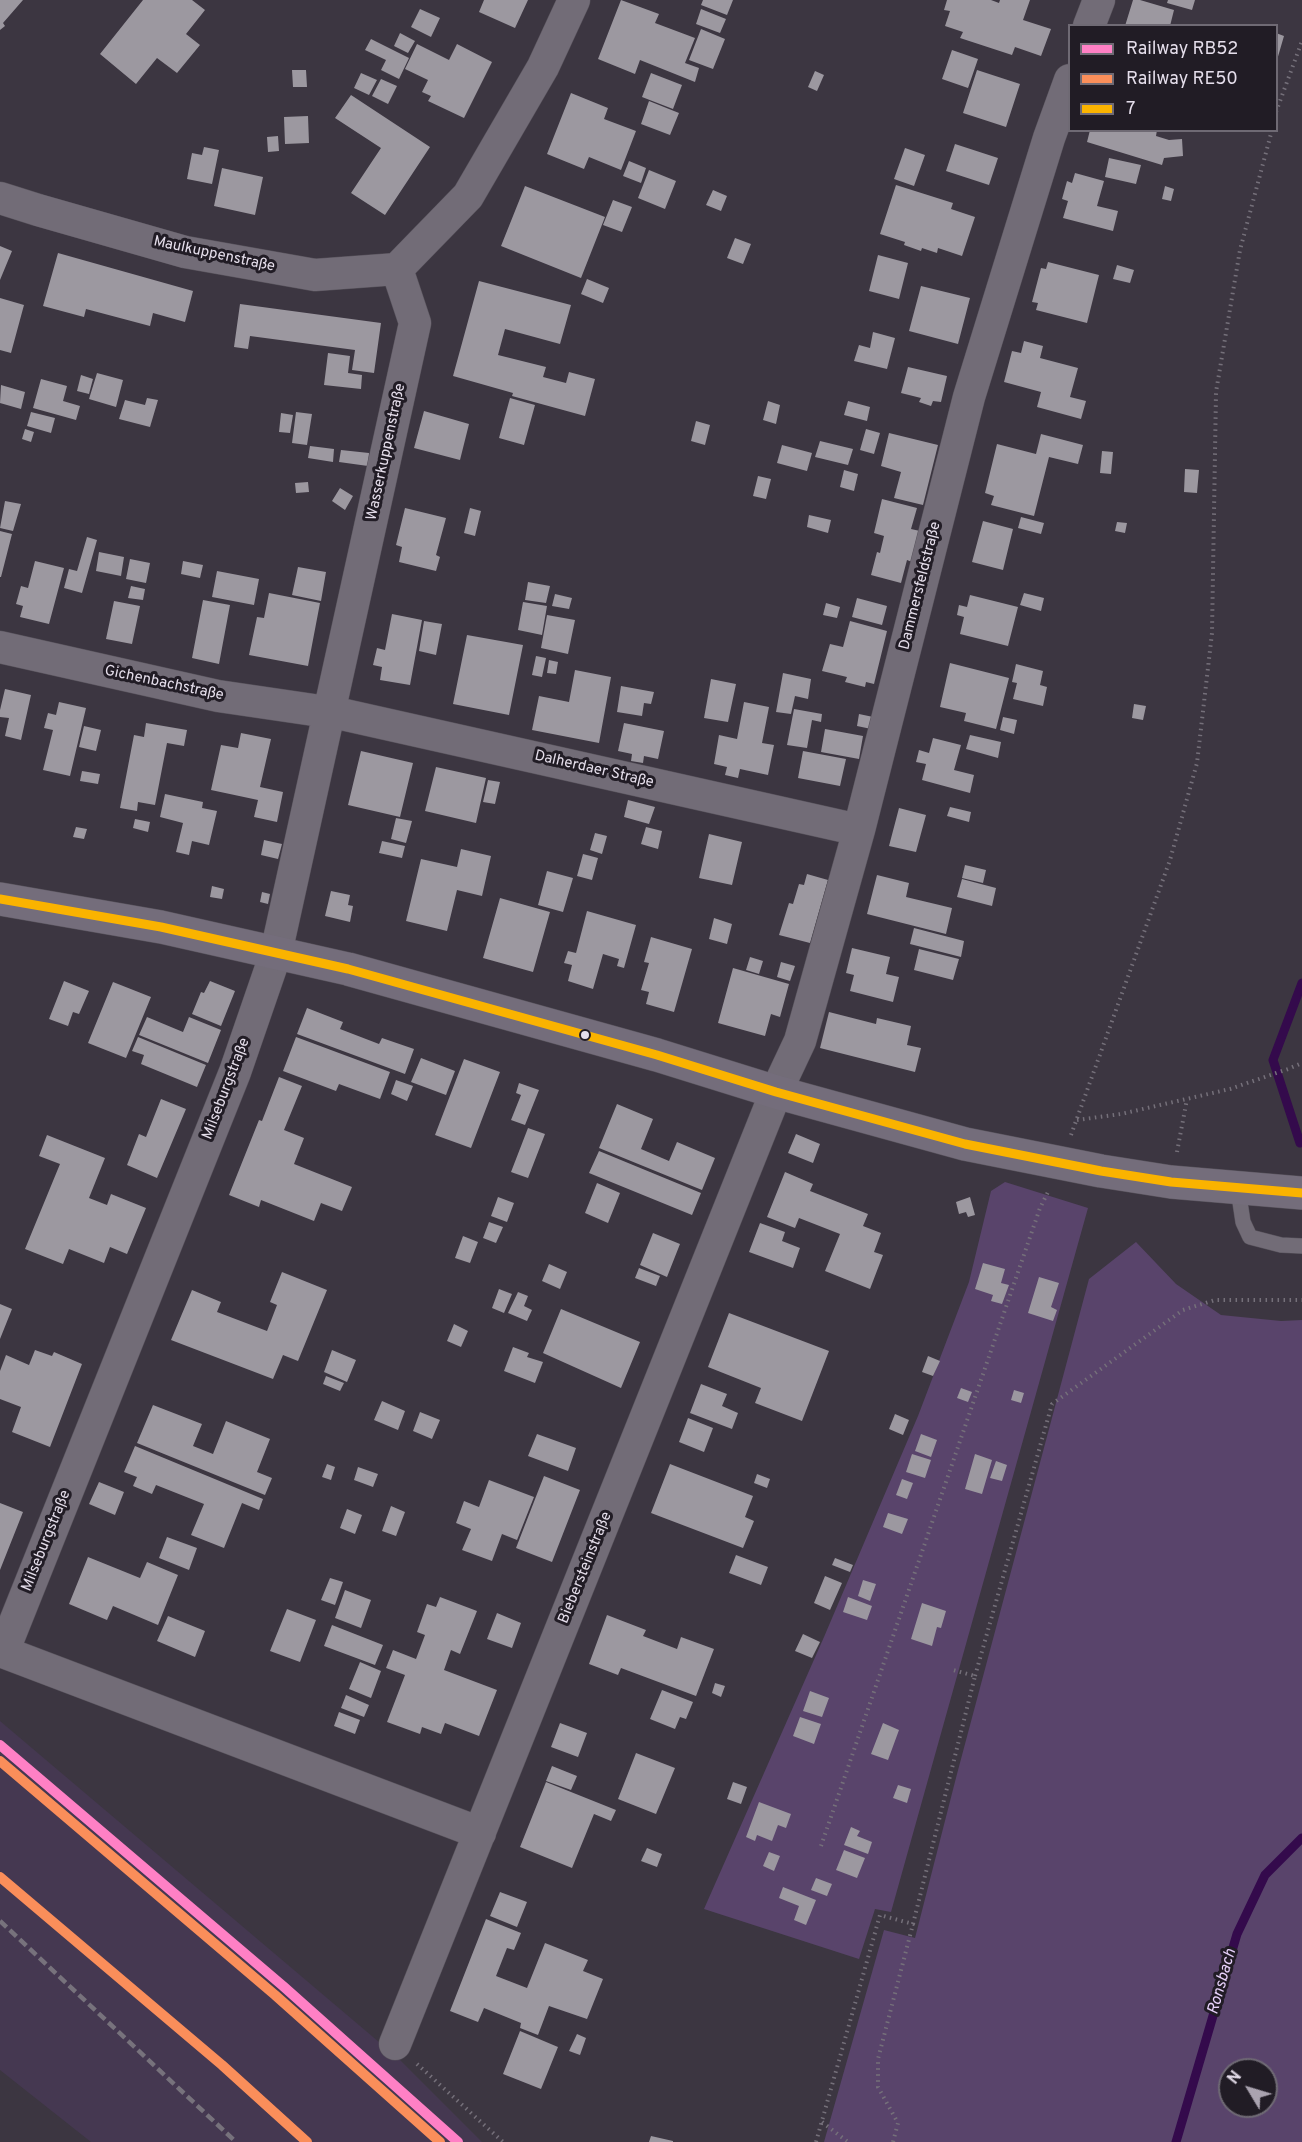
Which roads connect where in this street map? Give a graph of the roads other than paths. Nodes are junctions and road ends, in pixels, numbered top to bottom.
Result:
1 (574, 0) edge
2 (1099, 0) edge
3 (1090, 24) edge
4 (1068, 86) edge
5 (0, 198) edge
6 (397, 269) junction
7 (0, 647) edge
8 (329, 712) junction
9 (859, 830) junction
10 (0, 899) edge
11 (276, 953) junction
12 (776, 1092) junction
13 (1238, 1189) junction
14 (1302, 1193) edge
15 (1302, 1246) edge
16 (480, 1833) junction
17 (395, 2044) road end

1 - 6 street
2 - 3 street
4 - 9 street, Dammersfeldstraße
5 - 6 street, Maulkuppenstraße
6 - 8 street, Wasserkuppenstraße
7 - 8 street, Gichenbachstraße
8 - 9 street, Dalherdaer Straße
8 - 11 street, Wasserkuppenstraße
9 - 12 street, Dammersfeldstraße
10 - 11 main road
11 - 12 main road
11 - 16 street, Milseburgstraße
12 - 13 main road
12 - 16 street, Biebersteinstraße
13 - 14 main road
13 - 15 lane
16 - 17 street, Biebersteinstraße

